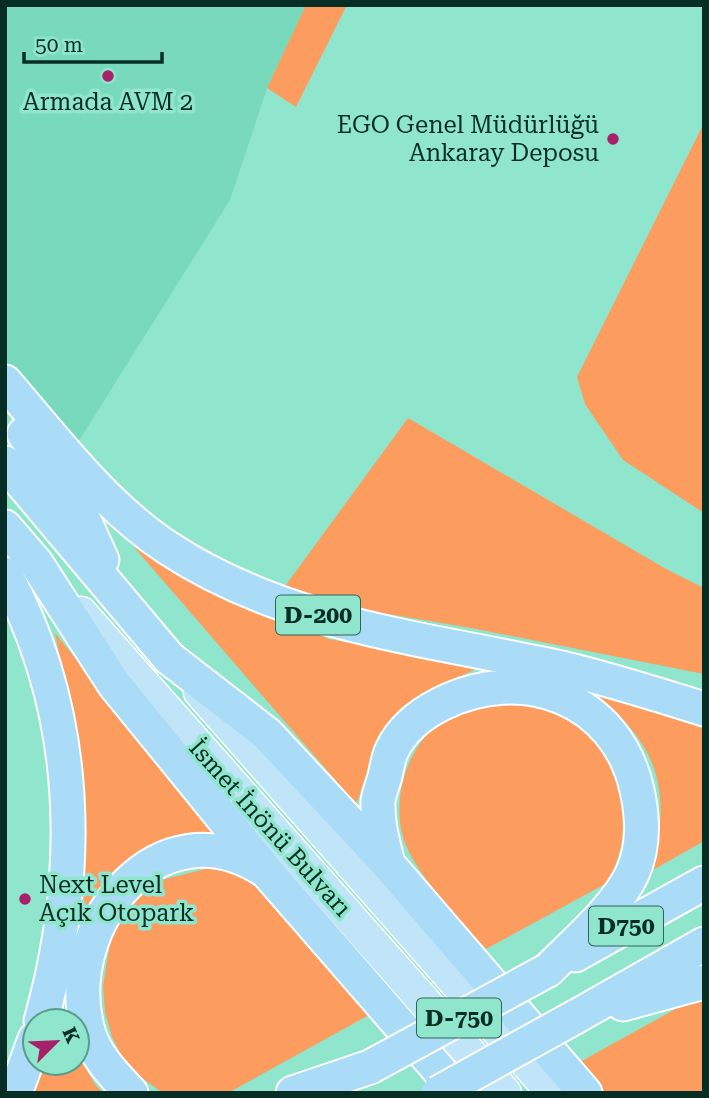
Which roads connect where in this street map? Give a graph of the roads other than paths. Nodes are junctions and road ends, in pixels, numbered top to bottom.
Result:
1 (5, 382) edge
2 (5, 408) edge
3 (5, 463) edge
4 (5, 527) edge
5 (36, 563) junction
6 (5, 574) edge
7 (121, 600) junction
8 (169, 657) junction
9 (704, 709) edge
10 (388, 864) junction
11 (267, 872) junction
12 (704, 883) edge
13 (704, 944) edge
14 (548, 970) junction
15 (704, 982) edge
16 (45, 1007) edge
17 (577, 1016) junction
18 (370, 1067) junction
19 (21, 1076) edge
20 (15, 1093) edge
21 (131, 1093) edge
22 (293, 1093) edge
23 (326, 1093) edge
24 (438, 1093) edge
25 (459, 1093) edge
26 (505, 1093) edge
27 (553, 1093) edge
28 (585, 1093) edge

1 - 9 highway, D-200
2 - 7 highway
3 - 7 highway
4 - 5 highway
5 - 11 highway
5 - 26 main road, İsmet İnönü Bulvarı
6 - 16 highway
7 - 8 highway
8 - 10 highway
8 - 27 main road, İsmet İnönü Bulvarı
10 - 14 highway
10 - 28 highway
11 - 21 highway
11 - 25 highway
12 - 14 highway, D750
13 - 17 highway
14 - 18 highway, D-750, bridge
15 - 17 highway
17 - 24 highway, bridge
18 - 22 highway
18 - 23 highway, D-750
19 - 20 highway

